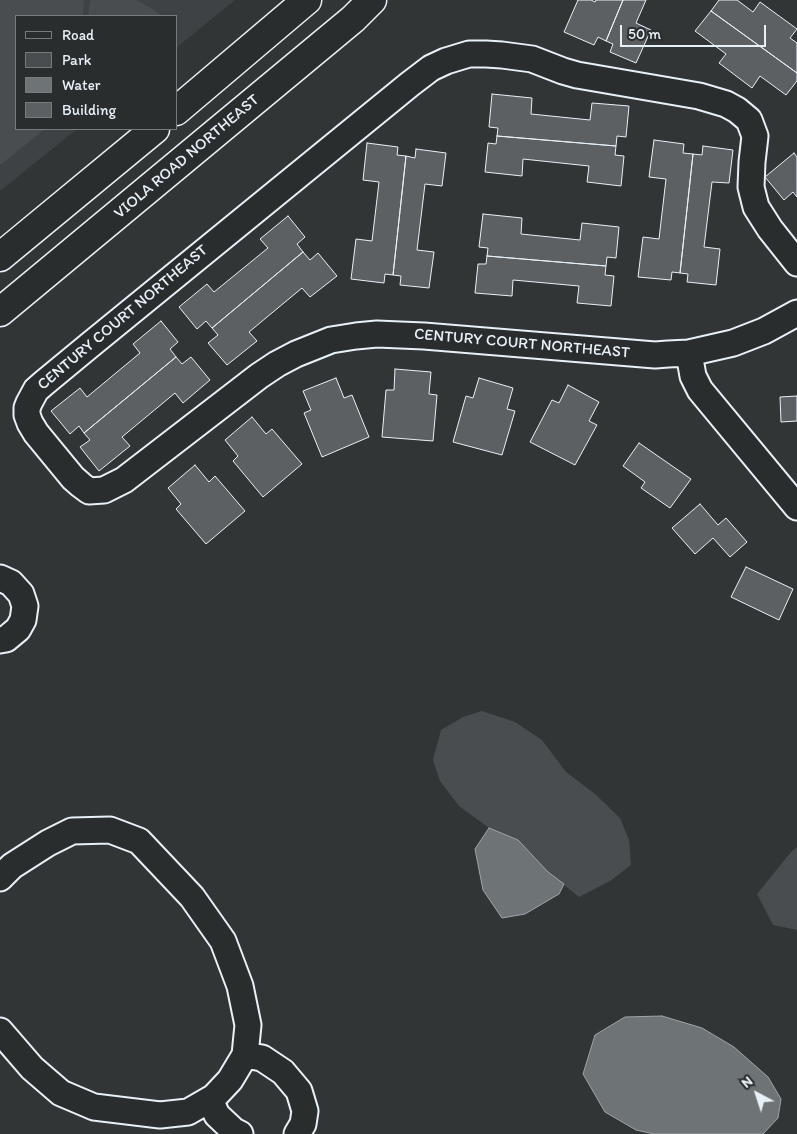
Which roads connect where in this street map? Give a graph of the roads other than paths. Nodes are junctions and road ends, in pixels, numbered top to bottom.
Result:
1 (307, 0) edge
2 (372, 0) edge
3 (178, 109) edge
4 (154, 130) edge
5 (0, 257) edge
6 (797, 264) edge
7 (0, 312) edge
8 (797, 313) edge
9 (689, 353) junction
10 (797, 507) edge
11 (0, 578) edge
12 (0, 640) edge
13 (0, 878) edge
14 (0, 1032) edge
15 (245, 1055) junction
16 (210, 1100) junction
17 (240, 1134) edge
18 (297, 1134) edge

1 - 3 main road
2 - 7 main road, VIOLA ROAD NORTHEAST
4 - 5 main road
6 - 9 street, CENTURY COURT NORTHEAST
8 - 9 street
9 - 10 street
11 - 12 street
13 - 15 street
14 - 16 street
15 - 16 street
15 - 18 street
16 - 17 street

